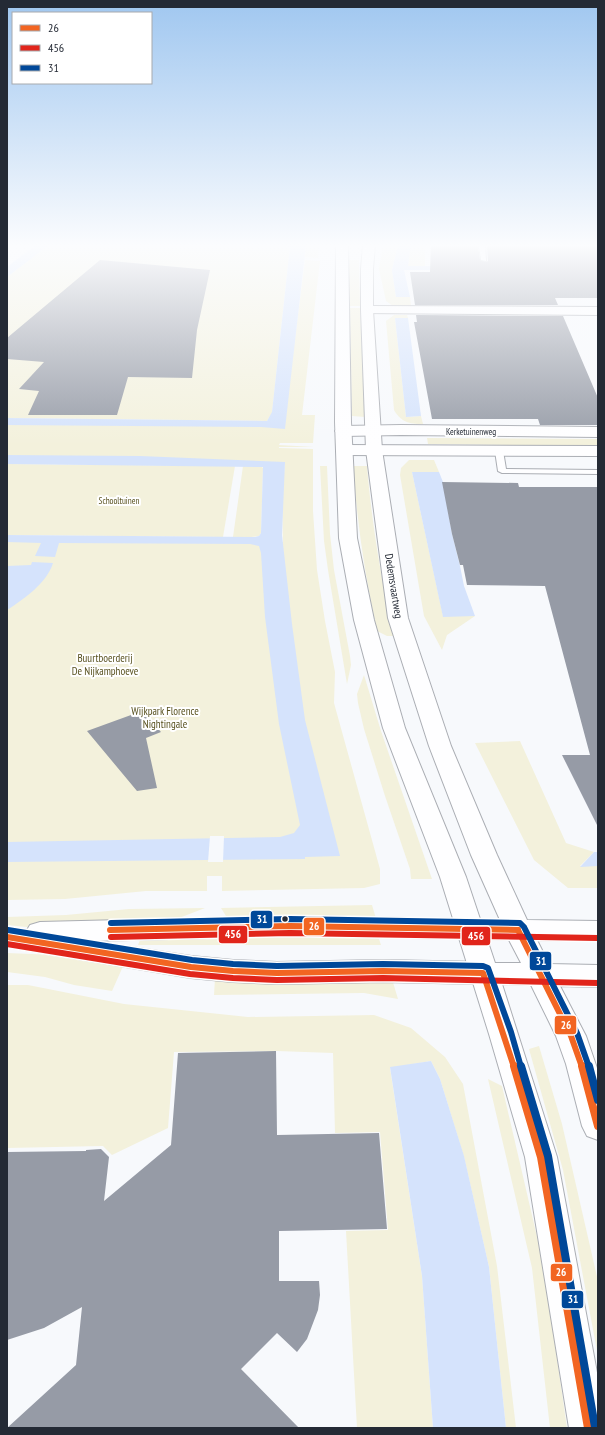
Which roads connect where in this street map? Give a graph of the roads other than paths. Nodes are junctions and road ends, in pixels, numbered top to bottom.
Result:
1 (342, 312) edge
2 (367, 312) edge
3 (343, 431) junction
4 (374, 431) junction
5 (598, 432) edge
6 (344, 450) junction
7 (374, 450) junction
8 (499, 451) junction
9 (598, 451) edge
10 (598, 472) edge
11 (469, 929) junction
12 (518, 930) junction
13 (598, 931) edge
14 (7, 933) edge
15 (7, 937) edge
16 (483, 973) junction
17 (540, 975) junction
18 (598, 976) edge
19 (598, 1126) edge
20 (588, 1428) edge

1 - 3 main road
2 - 4 main road, Dedemsvaartweg
3 - 4 main road, Kerketuinenweg
3 - 6 main road
4 - 5 main road, Kerketuinenweg
4 - 7 main road, Dedemsvaartweg
6 - 7 main road, Kerketuinenweg
6 - 11 main road
7 - 8 main road, Kerketuinenweg
7 - 12 main road, Dedemsvaartweg
8 - 9 main road, Kerketuinenweg
8 - 10 lane
11 - 12 main road
11 - 14 main road
11 - 16 main road
12 - 13 main road
12 - 17 main road, Dedemsvaartweg
15 - 16 main road
16 - 17 main road
16 - 20 main road
17 - 18 main road
17 - 19 main road, Dedemsvaartweg

